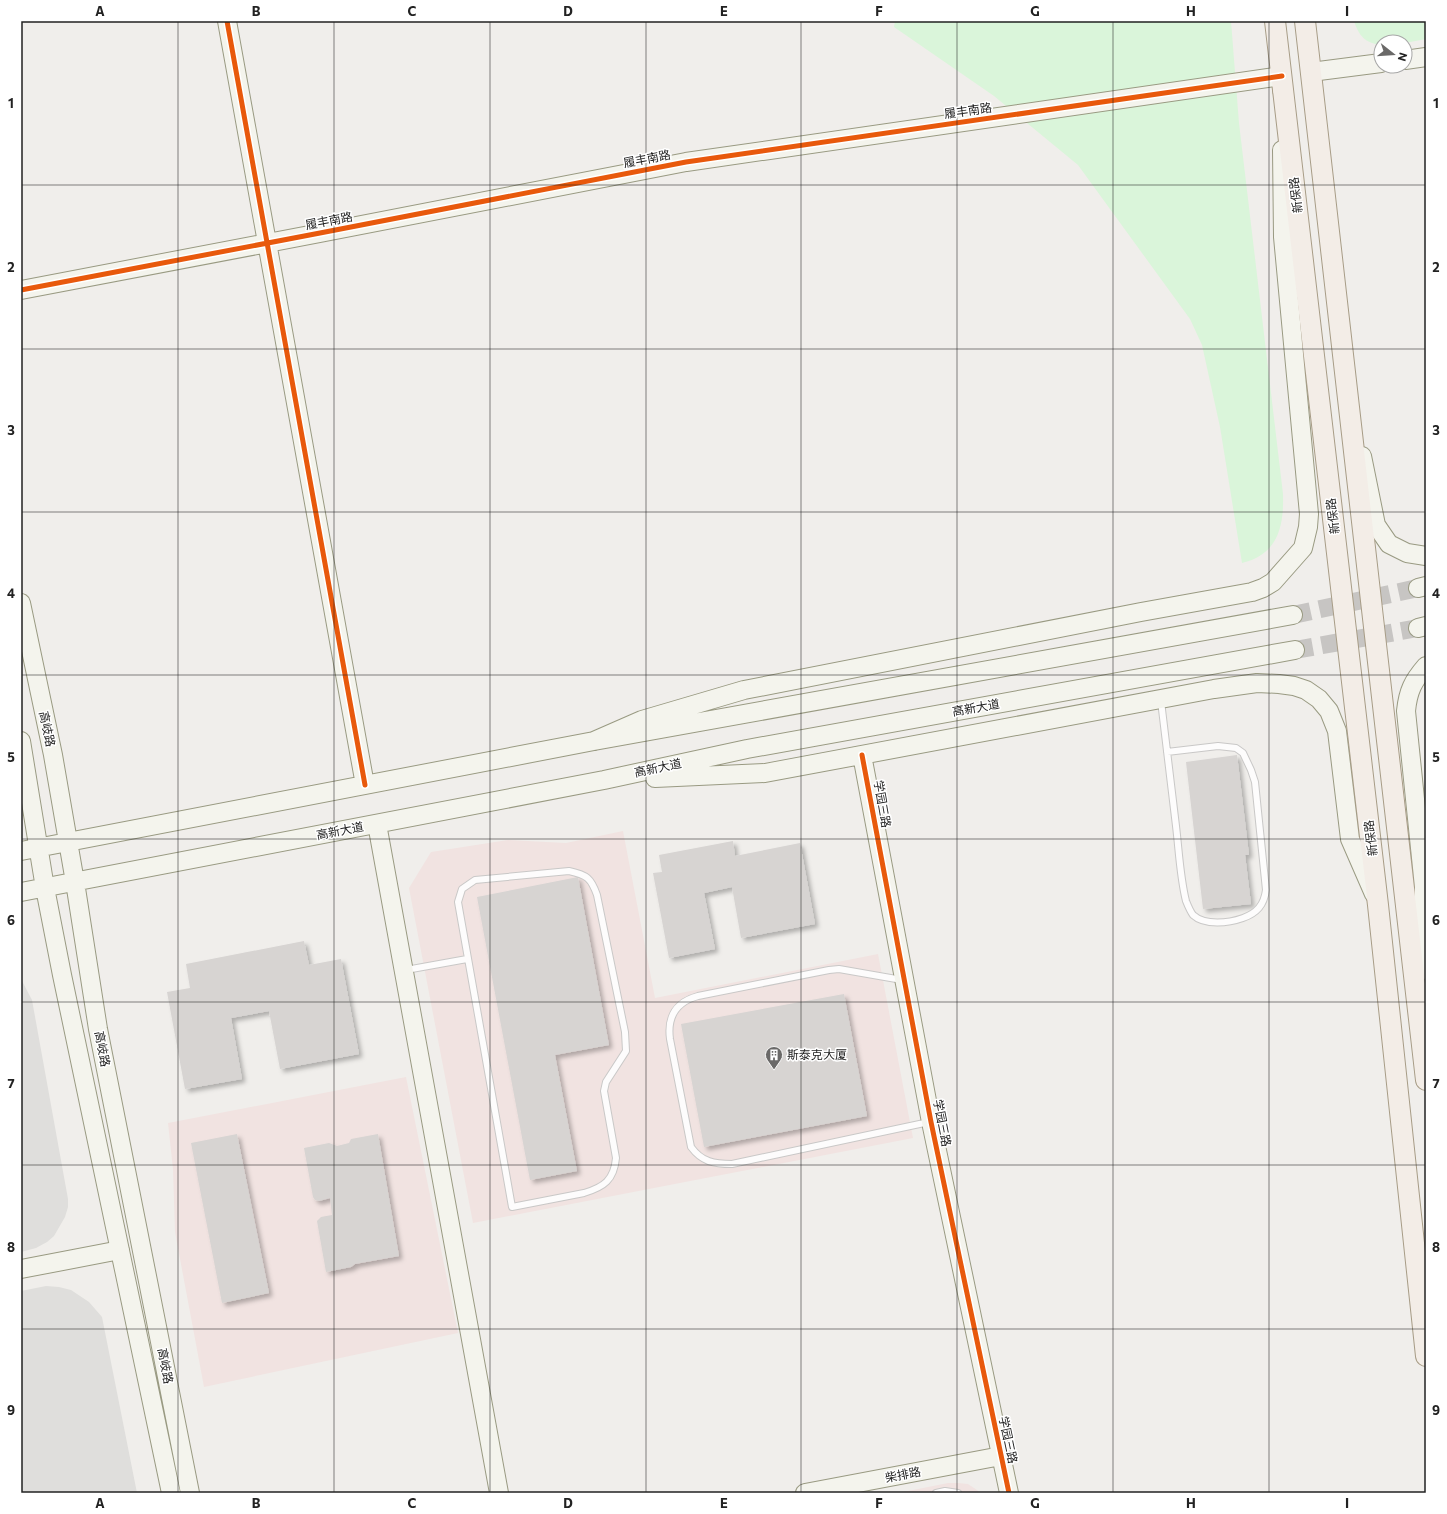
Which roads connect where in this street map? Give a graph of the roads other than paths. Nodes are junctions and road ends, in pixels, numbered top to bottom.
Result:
1 (227, 21) edge
2 (1275, 21) edge
3 (1305, 21) edge
4 (1426, 57) edge
5 (1413, 59) edge
6 (1373, 64) edge
7 (1311, 72) junction
8 (1282, 76) junction
9 (267, 243) junction
10 (21, 290) edge
11 (1343, 366) junction
12 (1426, 556) edge
13 (21, 603) edge
14 (1293, 615) tunnel mouth
15 (1296, 650) tunnel mouth
16 (1426, 666) edge
17 (1161, 699) junction
18 (21, 741) edge
19 (594, 741) junction
20 (1167, 752) junction
21 (862, 755) junction
22 (604, 780) junction
23 (365, 785) junction
24 (377, 824) junction
25 (68, 842) junction
26 (39, 848) junction
27 (21, 851) edge
28 (75, 882) junction
29 (46, 888) junction
30 (21, 892) edge
31 (1378, 905) junction
32 (468, 959) junction
33 (404, 971) junction
34 (904, 980) junction
35 (1418, 1010) junction
36 (1426, 1080) edge
37 (931, 1122) junction
38 (120, 1250) junction
39 (21, 1268) edge
40 (1426, 1356) edge
41 (1001, 1456) junction
42 (171, 1493) edge
43 (190, 1493) edge
44 (499, 1493) edge
45 (805, 1493) edge
46 (936, 1493) edge
47 (958, 1493) edge
48 (1009, 1493) edge

1 - 9 main road
2 - 8 main road, 新保路
3 - 7 main road
4 - 5 main road
6 - 7 main road
7 - 11 main road
8 - 9 main road, 履丰南路
8 - 19 main road
8 - 31 main road, 新保路
9 - 10 main road, 履丰南路
9 - 23 main road
11 - 12 main road
11 - 35 main road
13 - 25 main road, 高岐路
14 - 19 main road
15 - 22 main road, 高新大道
16 - 35 main road
17 - 20 lane
17 - 21 main road
17 - 31 main road
18 - 26 main road, 高岐路
19 - 23 main road
20 - 20 lane
21 - 22 main road
21 - 34 main road, 学园三路
22 - 24 main road, 高新大道
23 - 25 main road
24 - 28 main road, 高新大道
24 - 33 main road
25 - 26 main road
25 - 28 main road, 高岐路
26 - 27 main road
26 - 29 main road, 高岐路
28 - 29 main road, 高新大道
28 - 43 main road, 高岐路
29 - 30 main road, 高新大道
29 - 38 main road, 高岐路
31 - 40 main road, 新保路
32 - 32 lane
32 - 33 lane
33 - 44 main road
34 - 37 main road, 学园三路
34 - 37 lane
35 - 36 main road
37 - 41 main road, 学园三路
38 - 39 main road
38 - 42 main road, 高岐路
41 - 45 main road, 柴排路
41 - 48 main road, 学园三路
46 - 47 lane

